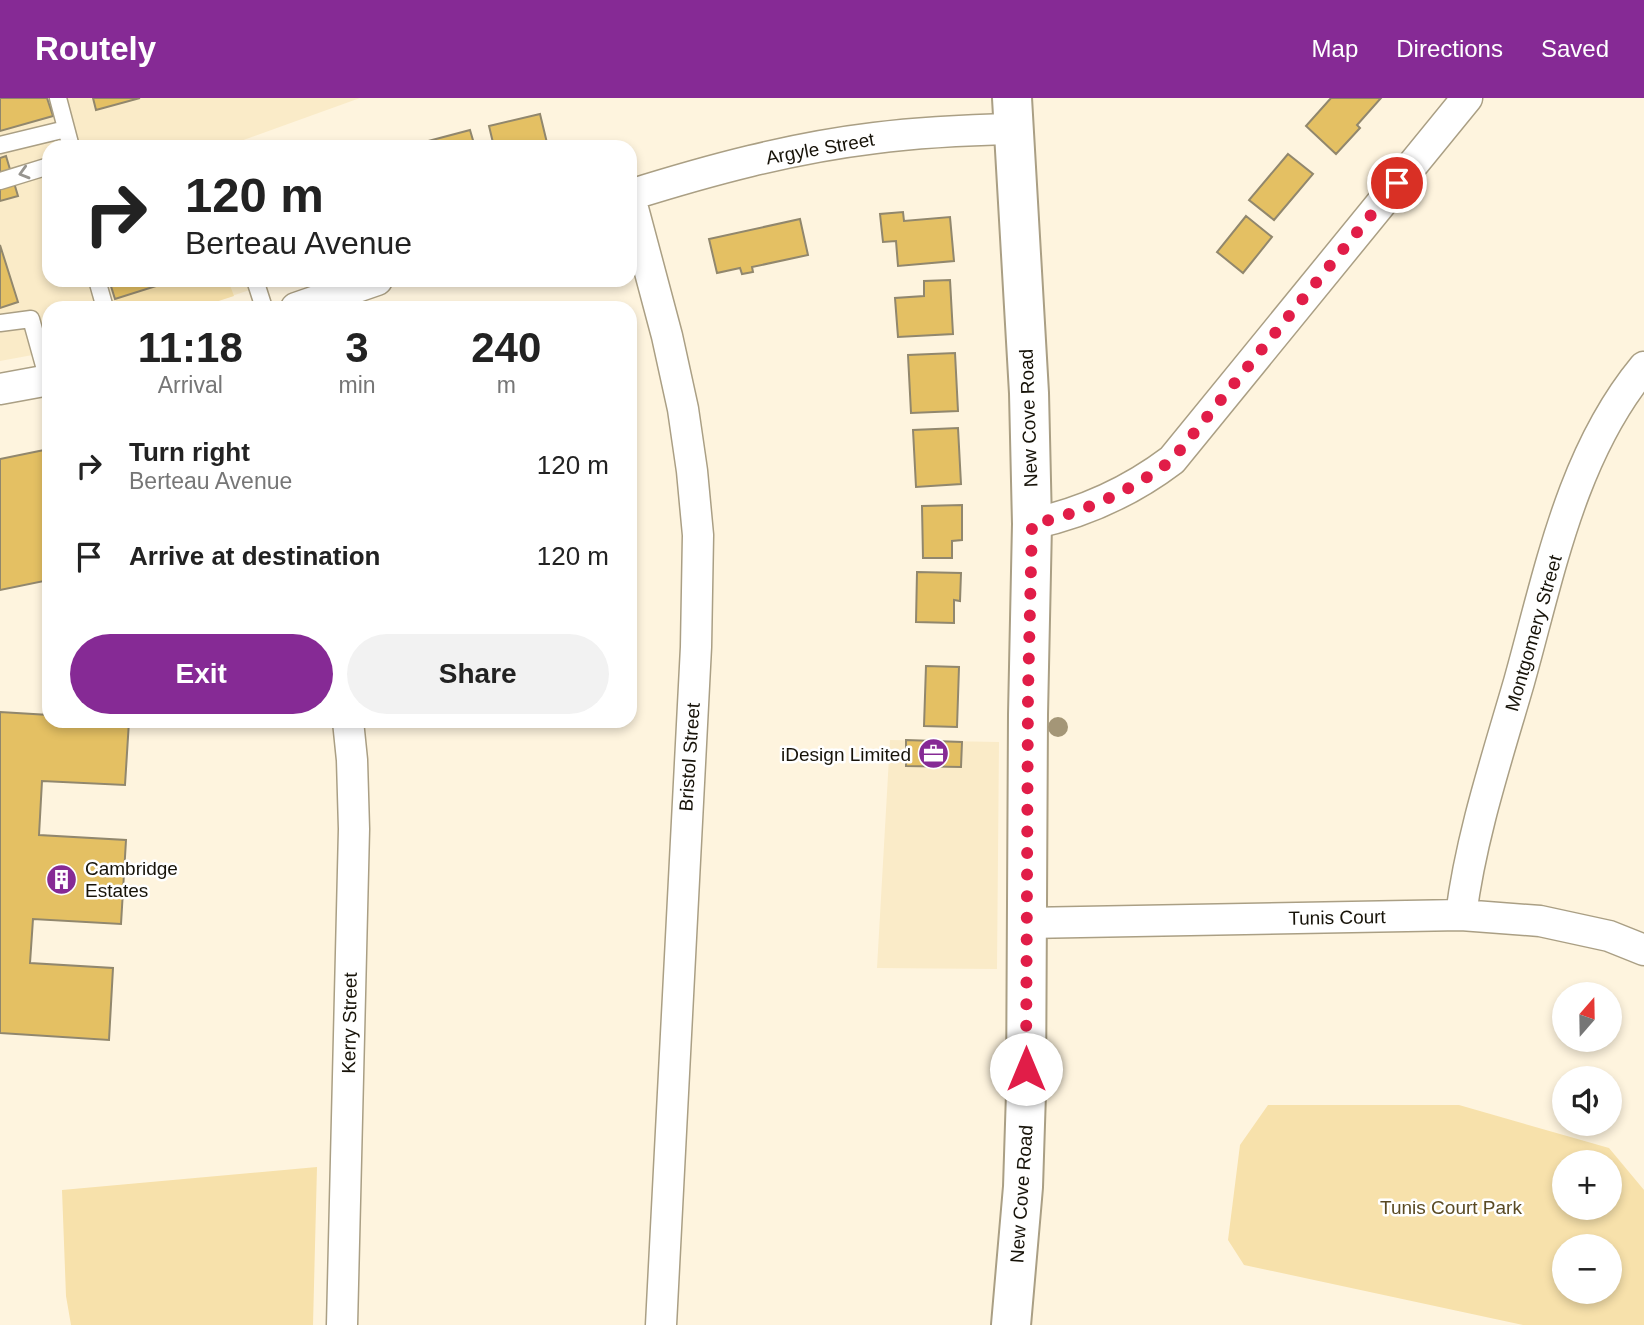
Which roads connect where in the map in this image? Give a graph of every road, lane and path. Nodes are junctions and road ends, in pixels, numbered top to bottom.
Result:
1 (58, 98) edge
2 (1467, 98) edge
3 (1013, 113) edge
4 (66, 129) junction
5 (69, 140) edge
6 (0, 145) edge
7 (42, 168) edge
8 (0, 181) edge
9 (637, 194) edge
10 (637, 224) edge
11 (357, 287) edge
12 (316, 301) edge
13 (0, 323) edge
14 (42, 356) edge
15 (1644, 367) edge
16 (42, 381) edge
17 (0, 389) edge
18 (1032, 524) junction
19 (349, 728) edge
20 (1461, 915) junction
21 (1026, 923) junction
22 (1644, 950) edge
23 (342, 1325) edge
24 (661, 1325) edge
25 (1011, 1325) edge

1 - 4 lane
2 - 18 street
3 - 9 street, Argyle Street
3 - 18 street, New Cove Road
4 - 5 lane
4 - 6 lane
7 -> 8 lane
10 - 24 street, Bristol Street
11 - 12 street
13 - 14 lane
15 - 20 street, Montgomery Street
16 - 17 street
18 - 21 street, New Cove Road
19 - 23 street, Kerry Street
20 - 21 street, Tunis Court
20 - 22 street, Tunis Court
21 - 25 street, New Cove Road

